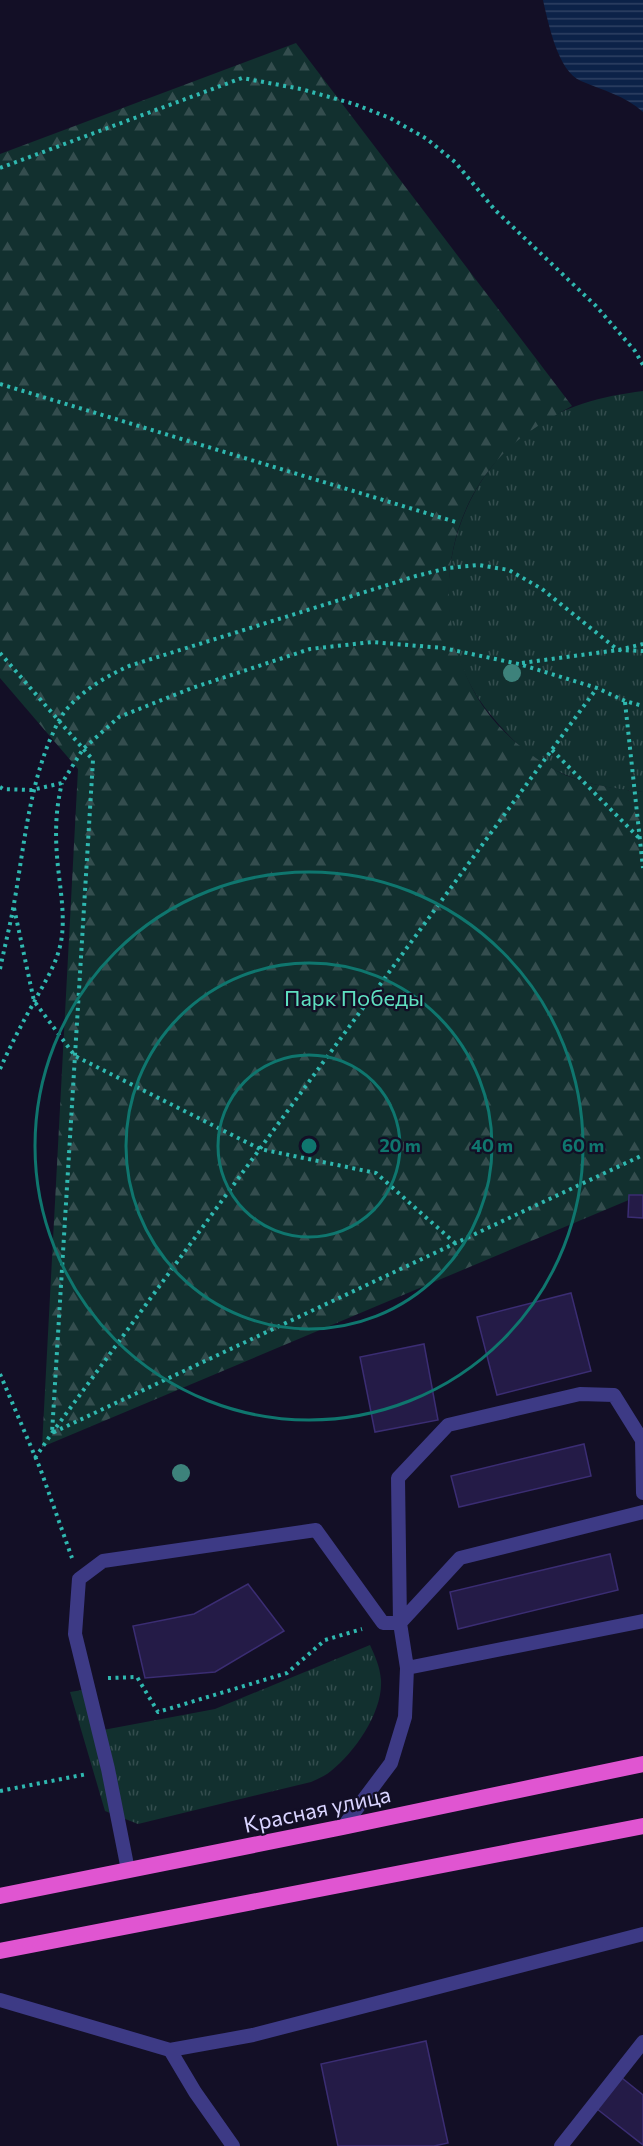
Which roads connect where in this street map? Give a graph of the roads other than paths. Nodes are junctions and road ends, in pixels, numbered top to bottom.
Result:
1 (643, 1493) edge
2 (643, 1512) edge
3 (643, 1621) edge
4 (400, 1623) junction
5 (407, 1668) junction
6 (643, 1764) edge
7 (643, 1826) edge
8 (343, 1827) junction
9 (128, 1870) junction
10 (0, 1896) edge
11 (643, 1934) edge
12 (0, 1951) edge
13 (0, 2000) edge
14 (643, 2042) edge
15 (170, 2050) junction
16 (233, 2146) edge
17 (561, 2146) edge

1 - 4 lane
2 - 4 lane
3 - 5 lane
4 - 5 lane
4 - 9 lane
5 - 8 lane
6 - 8 highway, Красная улица
7 - 12 highway
8 - 9 highway, Красная улица
9 - 10 highway, Красная улица
11 - 15 lane
13 - 15 lane
14 - 17 lane
15 - 16 lane

